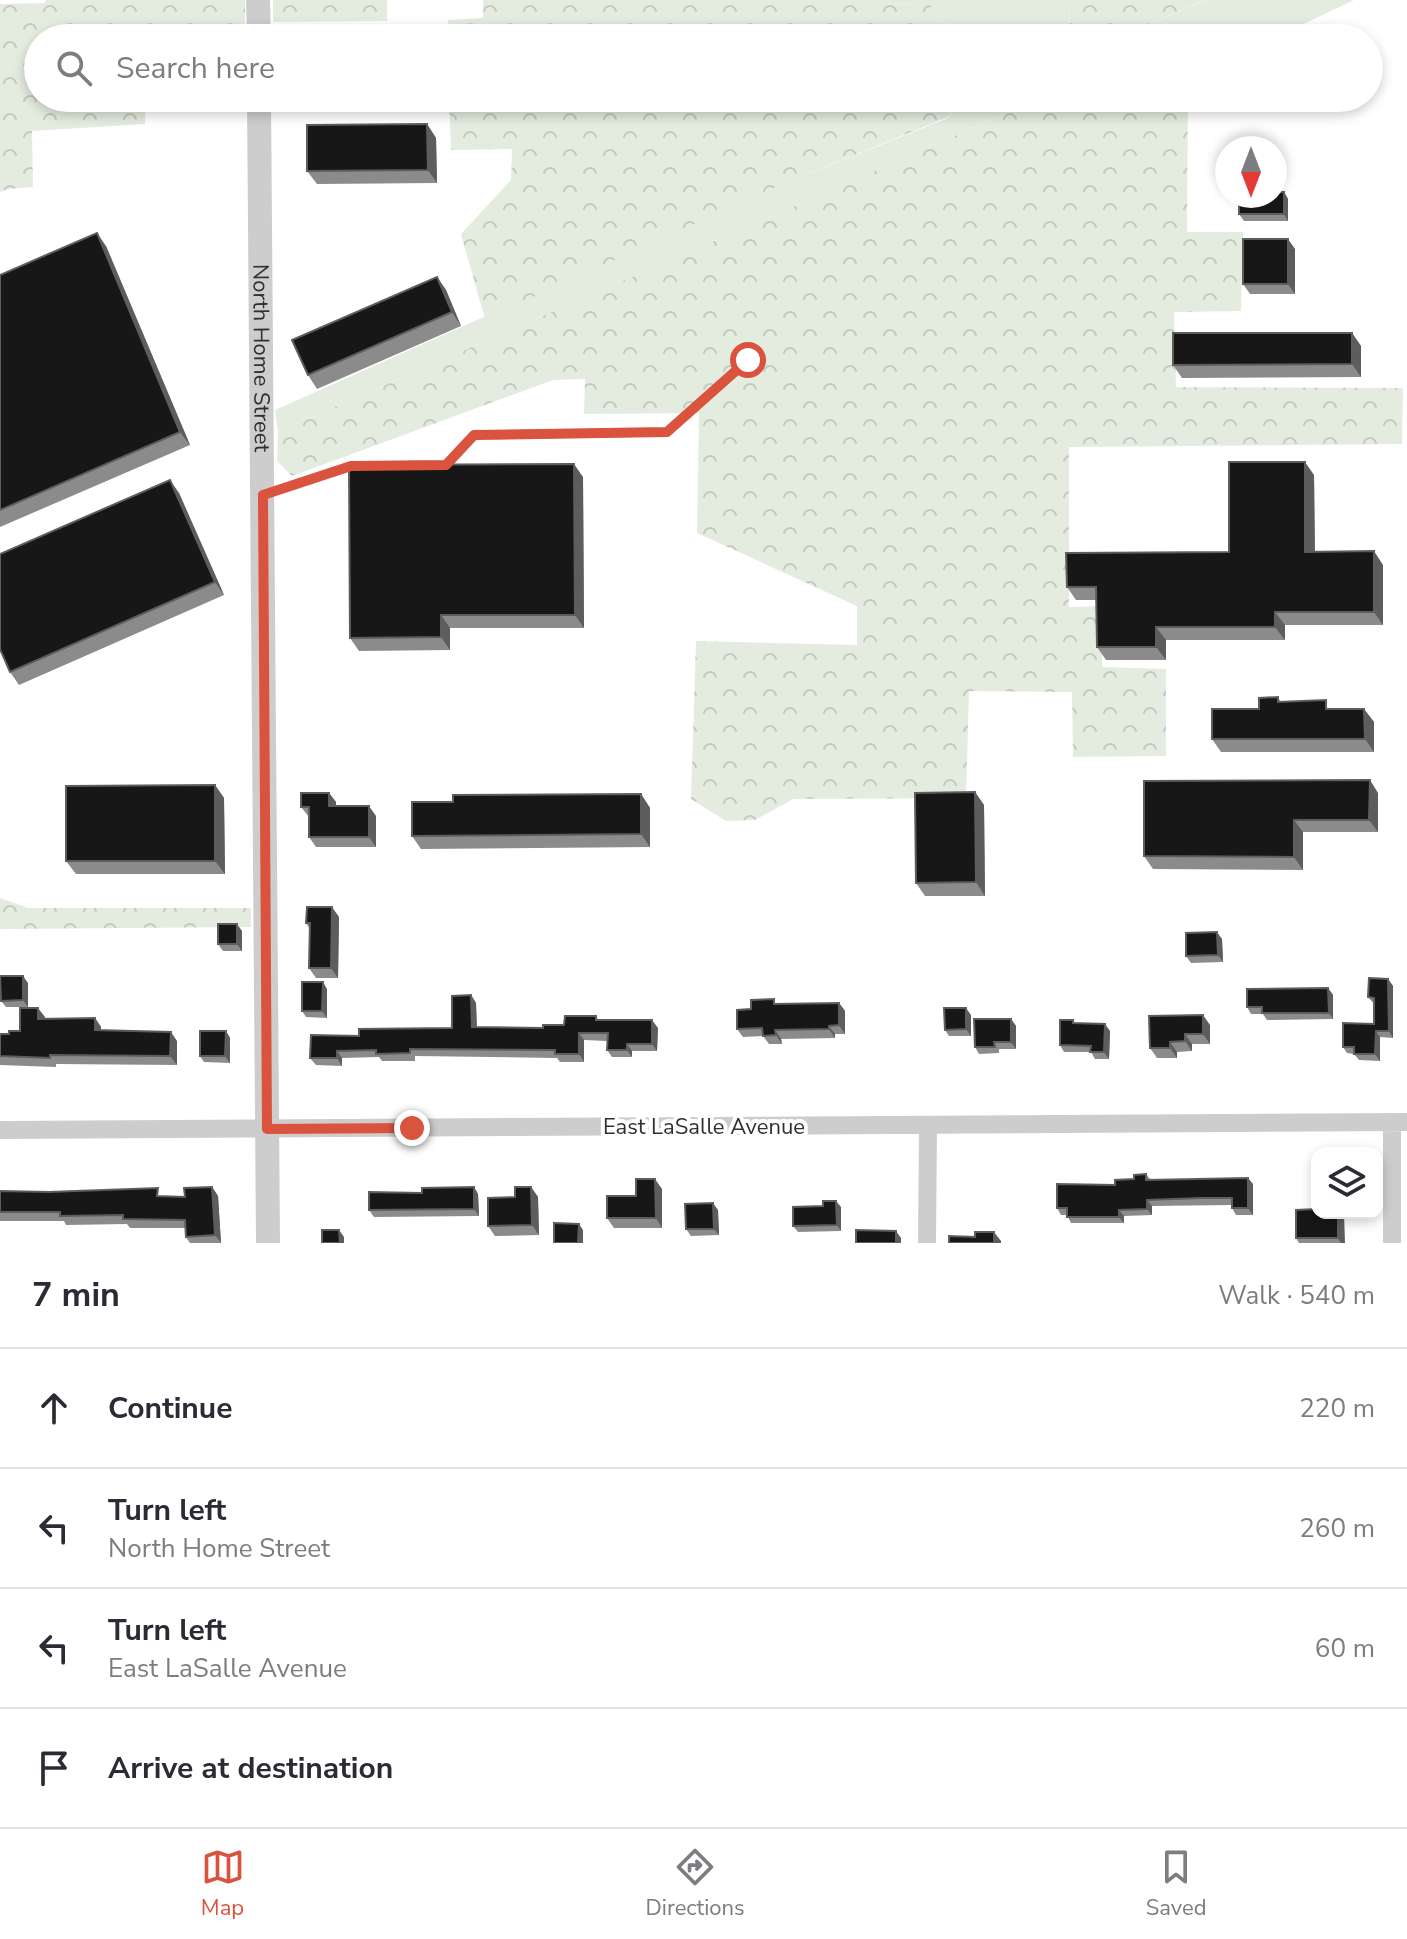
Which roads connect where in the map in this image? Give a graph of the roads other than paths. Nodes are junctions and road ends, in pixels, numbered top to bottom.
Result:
1 (258, 0) edge
2 (259, 24) edge
3 (259, 112) edge
4 (748, 360) dead end
5 (398, 465) edge
6 (366, 466) edge
7 (263, 495) junction
8 (1400, 1122) edge
9 (928, 1126) junction
10 (267, 1129) junction
11 (0, 1130) edge
12 (268, 1243) edge
13 (927, 1243) edge
14 (1392, 1243) edge

1 - 2 street
3 - 7 street, North Home Street
4 - 5 lane
6 - 7 lane
7 - 10 street, North Home Street
8 - 9 street, East LaSalle Avenue
8 - 14 street
9 - 10 street, East LaSalle Avenue
9 - 13 street
10 - 11 street, East LaSalle Avenue
10 - 12 street, North Home Street

